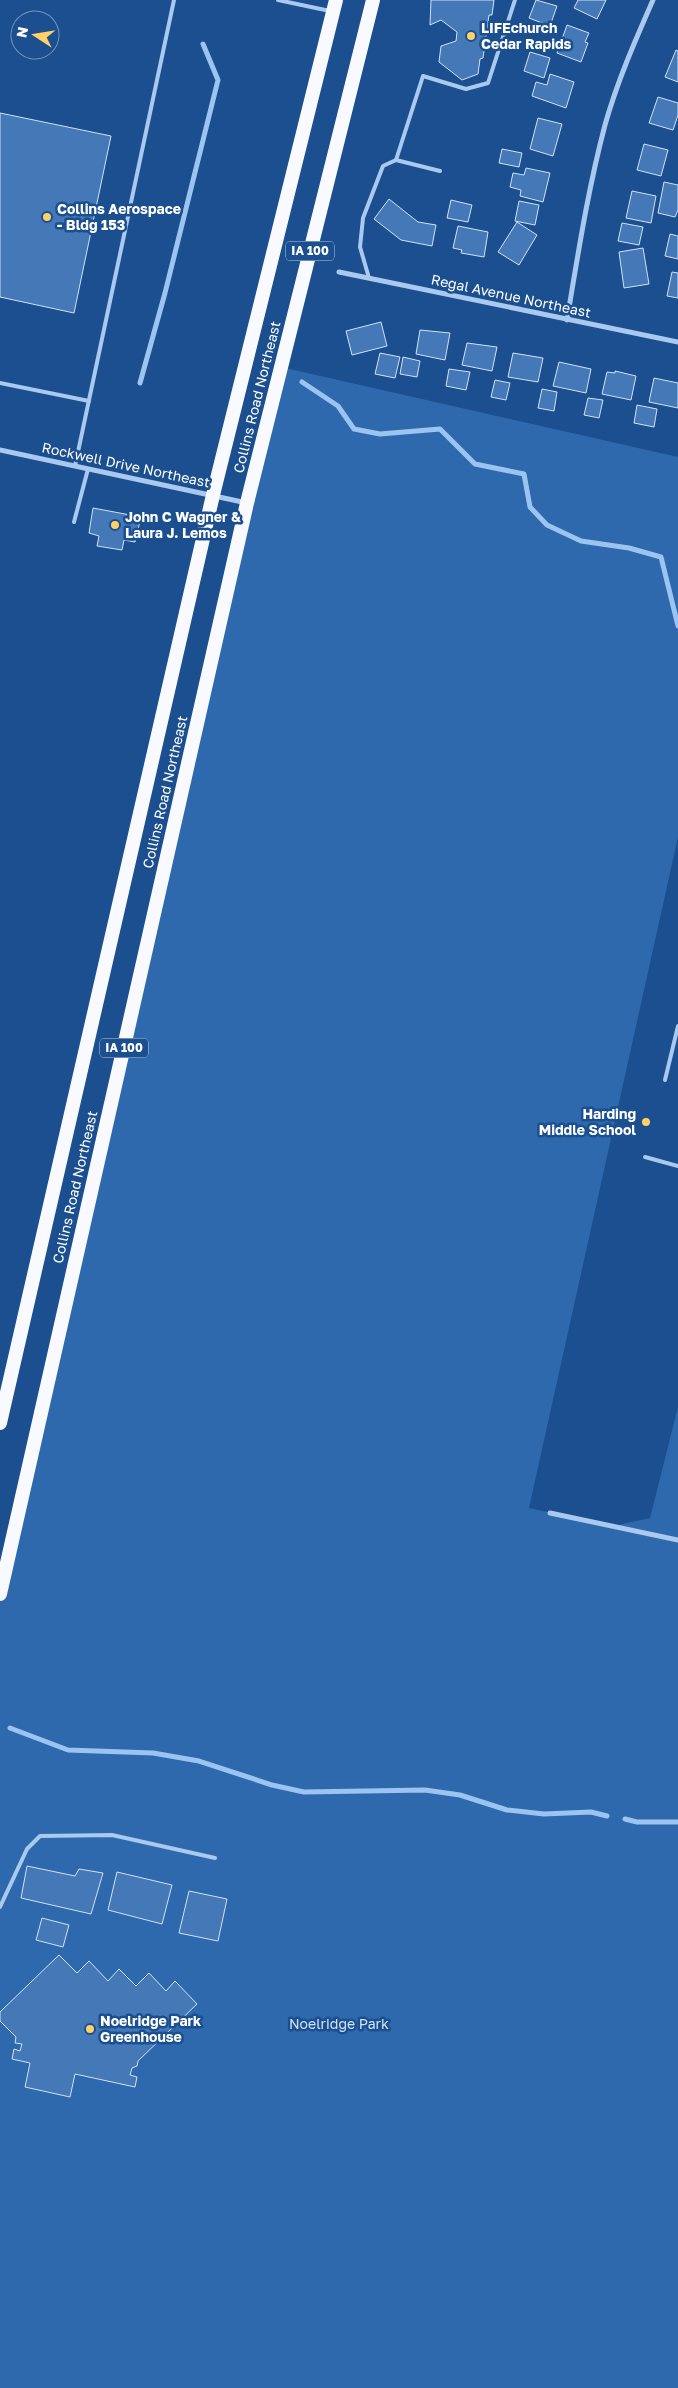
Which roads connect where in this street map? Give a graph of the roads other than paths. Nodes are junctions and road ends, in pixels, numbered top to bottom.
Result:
1 (174, 0) edge
2 (278, 0) edge
3 (373, 0) edge
4 (515, 0) edge
5 (653, 0) edge
6 (335, 6) edge
7 (396, 160) junction
8 (440, 171) dead end
9 (339, 272) dead end
10 (369, 279) junction
11 (567, 320) junction
12 (678, 342) edge
13 (0, 383) edge
14 (89, 401) junction
15 (0, 450) edge
16 (75, 466) junction
17 (88, 469) junction
18 (213, 495) junction
19 (247, 503) junction
20 (74, 522) dead end
21 (678, 1026) edge
22 (665, 1080) dead end
23 (645, 1157) dead end
24 (678, 1166) edge
25 (0, 1423) edge
26 (550, 1513) dead end
27 (678, 1540) edge
28 (0, 1594) edge
29 (215, 1858) dead end
30 (0, 1907) edge

1 - 14 lane
2 - 6 lane
3 - 19 highway, Collins Road Northeast / IA 100
4 - 7 lane
5 - 11 street
6 - 18 highway, Collins Road Northeast / IA 100
7 - 8 lane
7 - 10 lane
9 - 10 street, Regal Avenue Northeast
10 - 11 street, Regal Avenue Northeast
11 - 12 street, Regal Avenue Northeast
13 - 14 lane
14 - 16 lane
15 - 16 street, Rockwell Drive Northeast
16 - 17 street, Rockwell Drive Northeast
17 - 18 street, Rockwell Drive Northeast
17 - 20 lane
18 - 19 street, Rockwell Drive Northeast
18 - 25 highway, Collins Road Northeast / IA 100
19 - 28 highway, Collins Road Northeast / IA 100
21 - 22 lane
23 - 24 lane
26 - 27 street
29 - 30 lane

